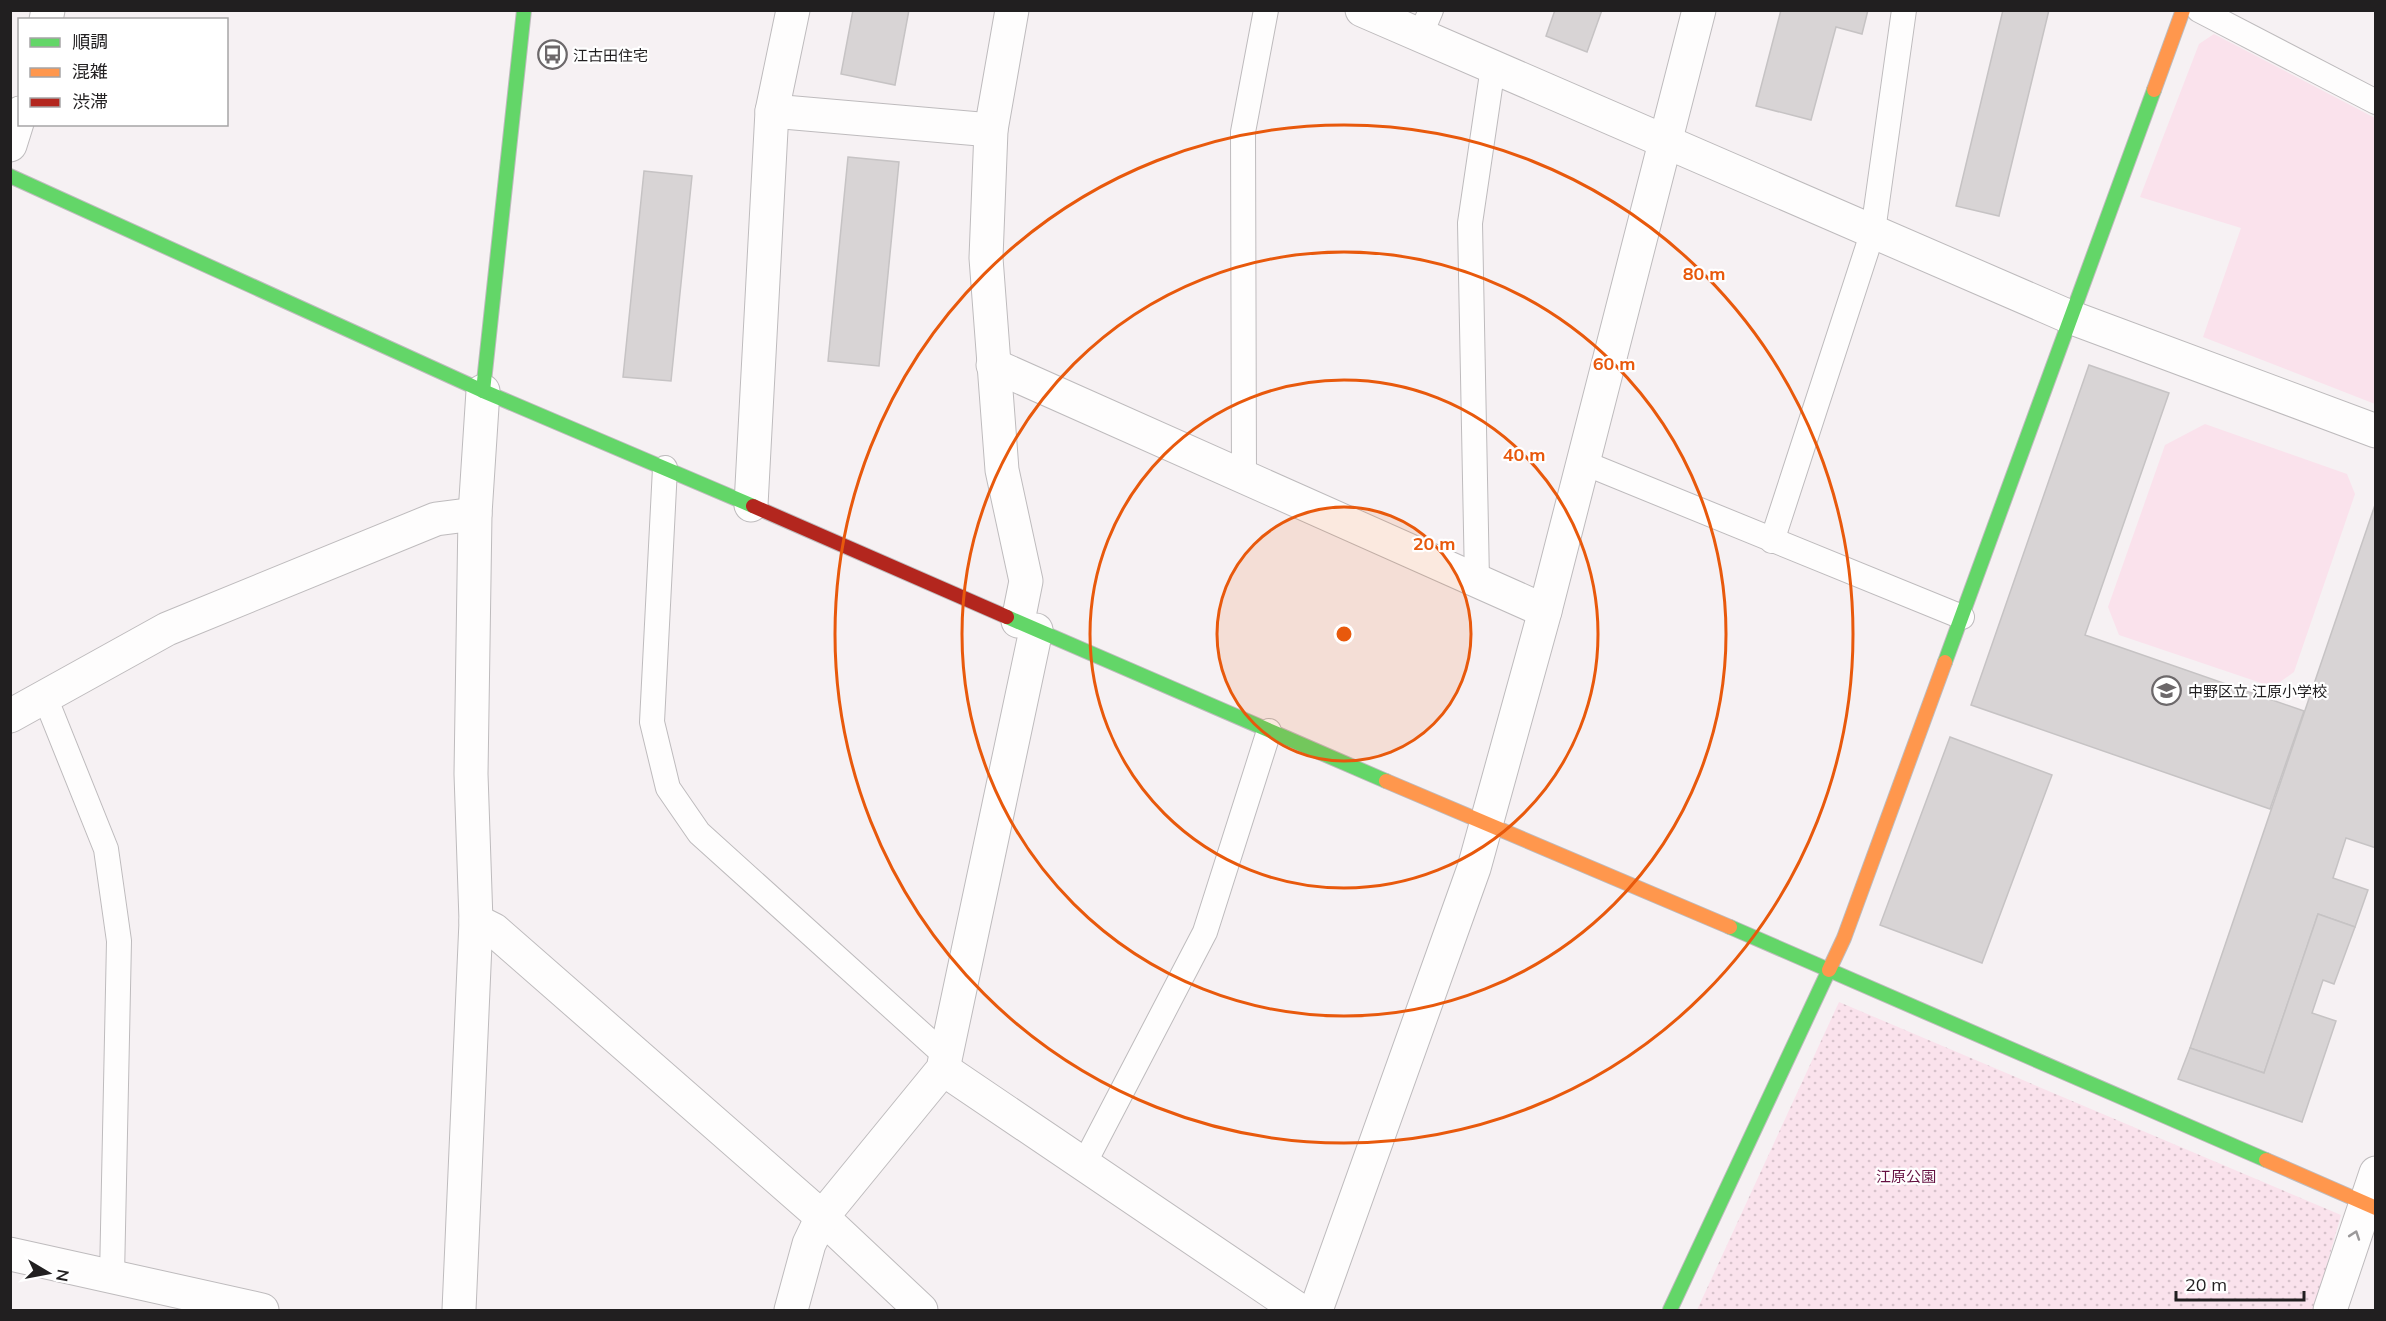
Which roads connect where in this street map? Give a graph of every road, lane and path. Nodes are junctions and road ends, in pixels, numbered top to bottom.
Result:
1 (524, 10) edge
2 (793, 10) edge
3 (1012, 10) edge
4 (1266, 10) edge
5 (1362, 10) edge
6 (1699, 10) edge
7 (1904, 10) edge
8 (2183, 10) edge
9 (2199, 10) edge
10 (1426, 23) edge
11 (1493, 67) junction
12 (2376, 102) edge
13 (772, 111) junction
14 (18, 119) edge
15 (991, 130) junction
16 (1665, 140) junction
17 (10, 145) edge
18 (10, 176) edge
19 (1873, 231) junction
20 (2070, 317) junction
21 (993, 365) junction
22 (483, 391) junction
23 (2376, 431) edge
24 (1582, 462) junction
25 (664, 468) junction
26 (1244, 477) junction
27 (751, 505) junction
28 (475, 514) junction
29 (1772, 541) junction
30 (1477, 581) junction
31 (1545, 611) junction
32 (1962, 617) junction
33 (1027, 626) junction
34 (45, 697) junction
35 (10, 716) edge
36 (1269, 731) junction
37 (1486, 825) junction
38 (476, 921) junction
39 (1829, 969) junction
40 (944, 1062) junction
41 (1084, 1164) junction
42 (2376, 1173) edge
43 (2371, 1206) edge
44 (822, 1217) junction
45 (10, 1254) edge
46 (112, 1277) junction
47 (262, 1311) edge
48 (459, 1311) edge
49 (791, 1311) edge
50 (921, 1311) edge
51 (1299, 1311) edge
52 (1316, 1311) edge
53 (1670, 1311) edge
54 (2330, 1311) edge

1 - 22 street
2 - 13 street
3 - 15 street
4 - 26 lane
5 - 10 street
6 - 16 street
7 - 19 lane
8 - 20 street
9 - 12 lane
10 - 11 street
11 - 16 street
11 - 30 lane
13 - 15 street
13 - 27 street
14 - 17 street
15 - 21 street
16 - 19 street
16 - 24 street
18 - 22 street
19 - 20 street
19 - 29 lane
20 - 23 street
20 - 32 street
21 - 26 street
21 - 33 street
22 - 25 street
22 - 28 street
24 - 29 lane
24 - 31 street
25 - 27 street
25 - 40 lane
26 - 30 street
27 - 33 street
28 - 34 street
28 - 38 street
29 - 32 lane
30 - 31 street
31 - 37 street
32 - 39 street
33 - 36 street
33 - 40 street
34 - 35 street
34 - 46 lane
36 - 37 street
36 - 41 lane
37 - 39 street
37 - 52 street
38 - 44 street
38 - 48 street
39 - 43 street
39 - 53 street
40 - 41 street
40 - 44 street
41 - 51 street
42 - 43 street
54 -> 43 street
44 - 49 street
44 - 50 street
45 - 46 street
46 - 47 street

